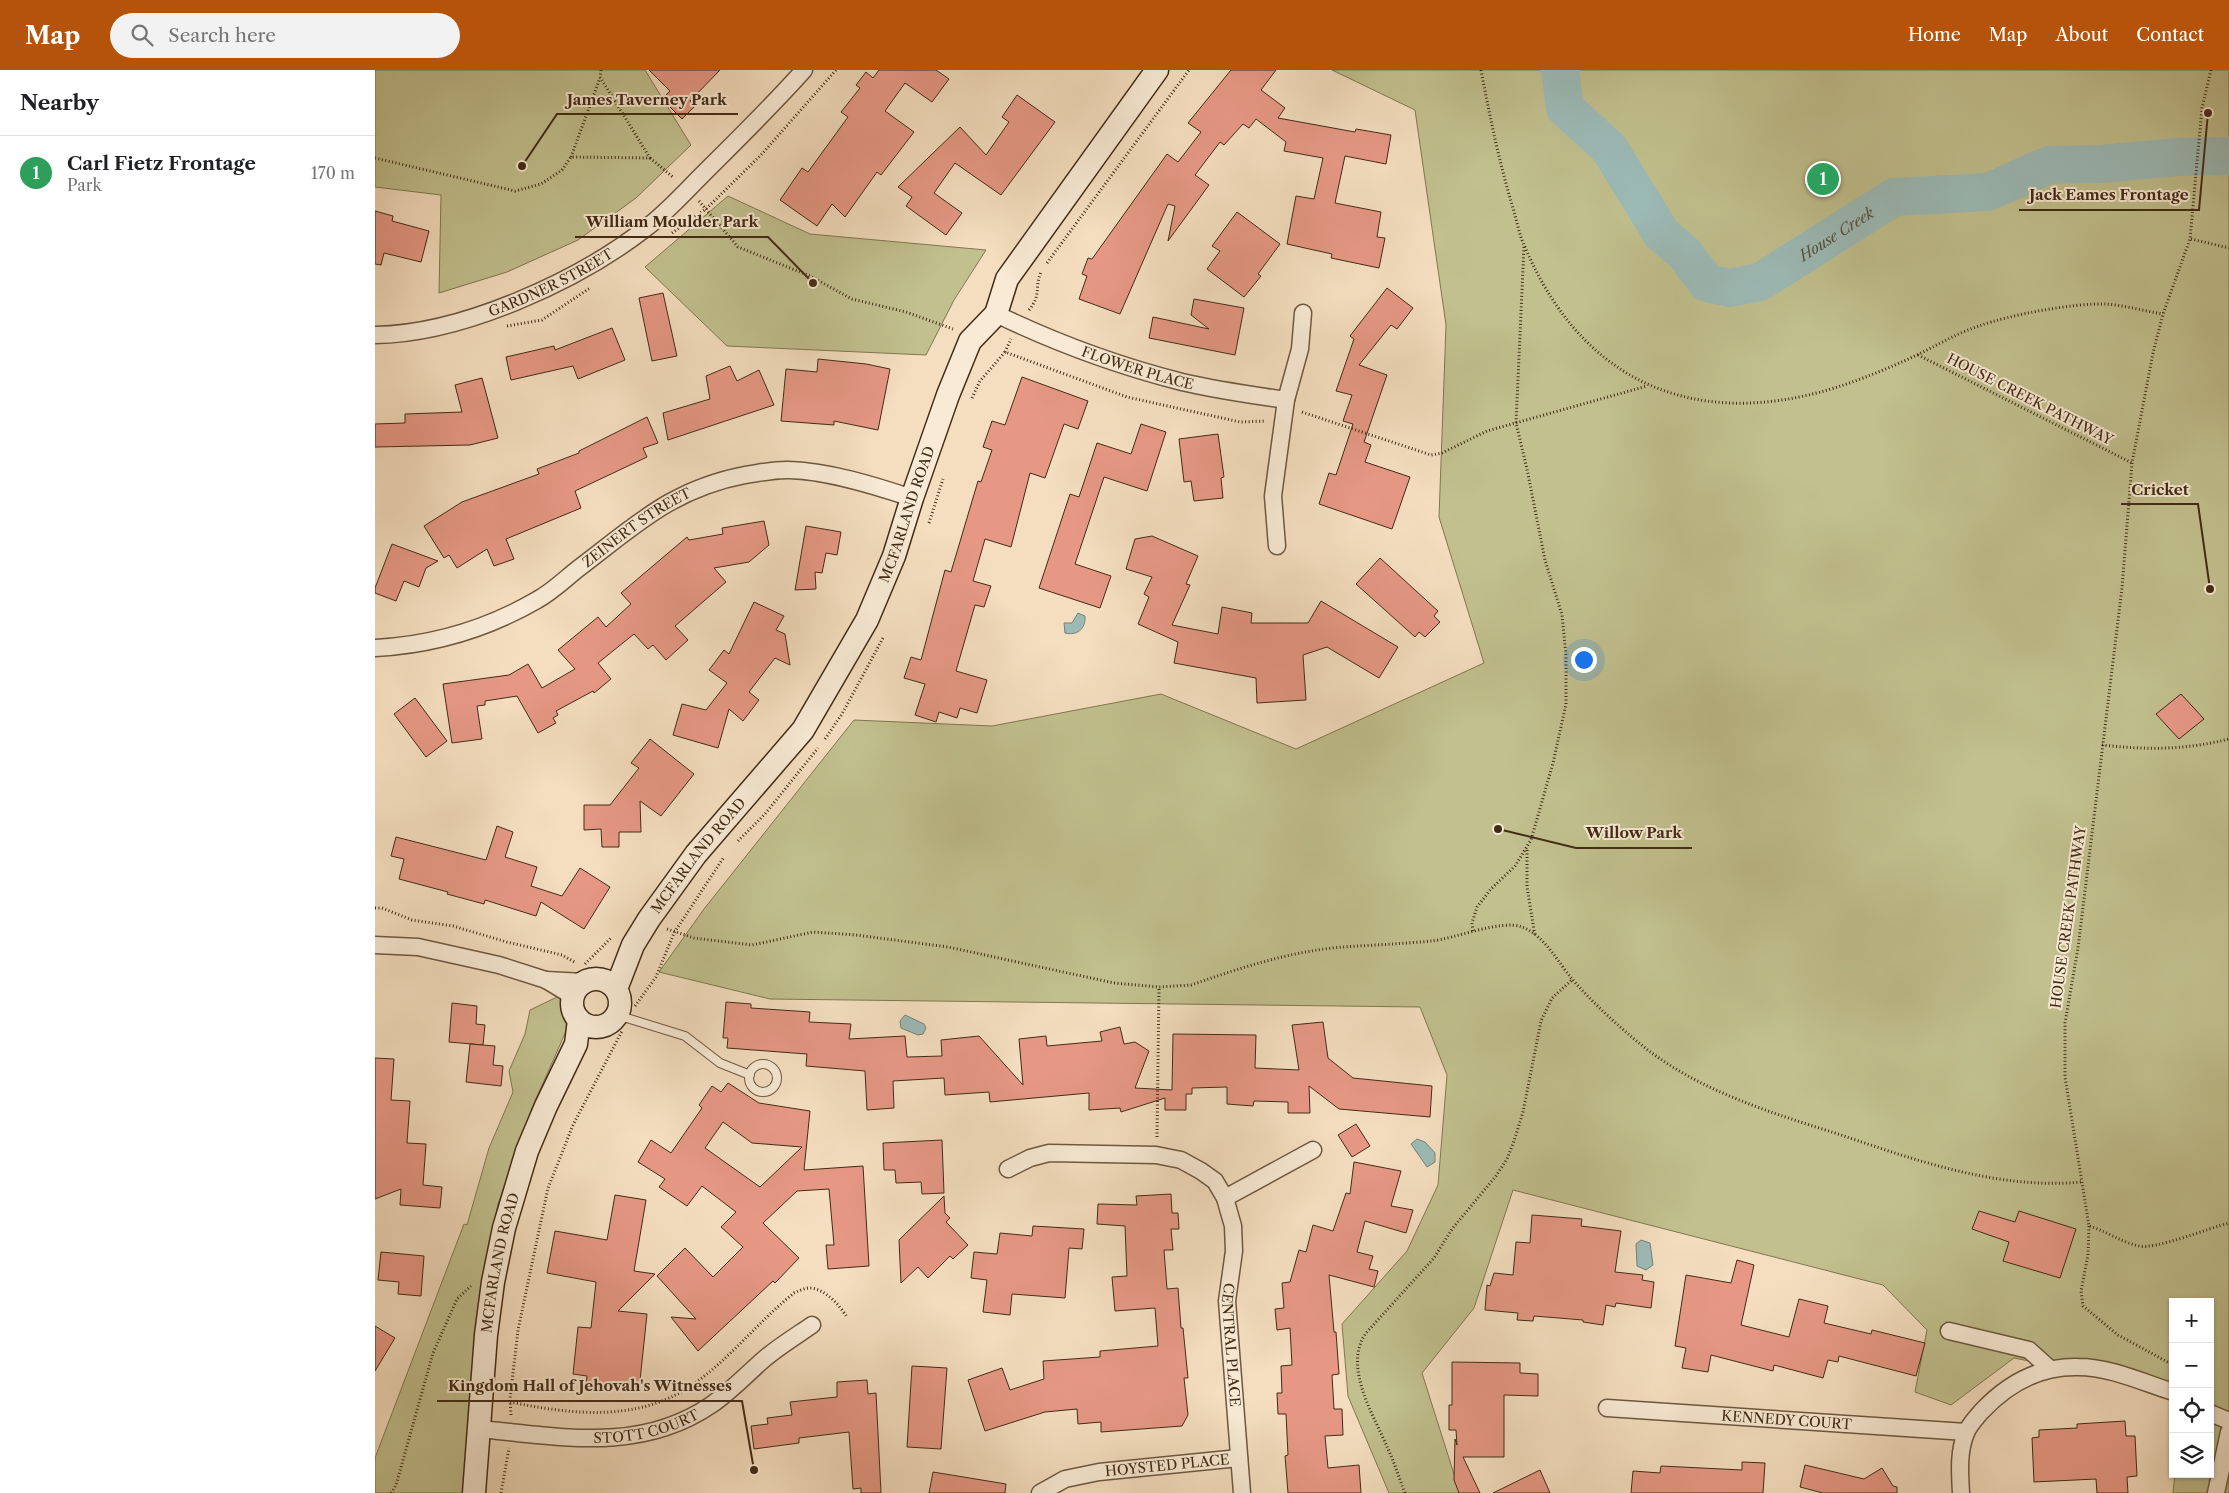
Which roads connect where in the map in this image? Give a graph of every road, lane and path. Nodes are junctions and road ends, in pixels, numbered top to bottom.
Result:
1 (601, 70) edge
2 (804, 70) edge
3 (1157, 70) edge
4 (1189, 70) edge
5 (1477, 70) edge
6 (2211, 70) edge
7 (1482, 71) edge
8 (600, 77) junction
9 (571, 157) junction
10 (375, 158) edge
11 (650, 158) junction
12 (687, 189) junction
13 (2190, 239) junction
14 (1524, 246) junction
15 (2229, 248) edge
16 (996, 314) junction
17 (1303, 314) dead end
18 (2163, 314) junction
19 (1018, 324) junction
20 (375, 335) edge
21 (970, 342) junction
22 (1005, 352) junction
23 (1918, 355) junction
24 (1647, 386) junction
25 (1286, 400) junction
26 (968, 406) dead end
27 (1284, 421) junction
28 (1516, 423) junction
29 (2132, 463) junction
30 (944, 476) dead end
31 (912, 498) junction
32 (926, 530) dead end
33 (1277, 546) dead end
34 (884, 637) dead end
35 (375, 648) edge
36 (2229, 739) edge
37 (2102, 745) junction
38 (735, 844) dead end
39 (729, 850) dead end
40 (1527, 850) junction
41 (375, 908) edge
42 (649, 919) junction
43 (1473, 931) junction
44 (674, 933) junction
45 (1535, 936) junction
46 (625, 938) junction
47 (375, 945) edge
48 (1573, 979) junction
49 (1159, 988) junction
50 (591, 999) junction
51 (623, 1017) junction
52 (750, 1075) dead end
53 (1313, 1150) dead end
54 (1156, 1155) junction
55 (1008, 1169) dead end
56 (2081, 1182) junction
57 (1225, 1198) junction
58 (2229, 1223) edge
59 (2089, 1226) junction
60 (493, 1282) junction
61 (847, 1317) dead end
62 (812, 1324) dead end
63 (1949, 1331) dead end
64 (2169, 1363) edge
65 (2050, 1369) junction
66 (2169, 1391) edge
67 (510, 1402) junction
68 (1607, 1408) dead end
69 (2214, 1415) edge
70 (2229, 1421) edge
71 (479, 1429) junction
72 (510, 1432) junction
73 (1966, 1432) junction
74 (2229, 1432) edge
75 (1239, 1458) junction
76 (391, 1493) edge
77 (474, 1493) edge
78 (501, 1493) edge
79 (1040, 1493) edge
80 (1242, 1493) edge
81 (1405, 1493) edge
82 (1961, 1493) edge
83 (2216, 1493) edge

1 - 8 path
2 - 12 street, GARDNER STREET
3 - 16 street, MCFARLAND ROAD
4 - 19 path
5 - 7 path
6 - 13 path, HOUSE CREEK PATHWAY
7 - 14 path, HOUSE CREEK PATHWAY
8 - 9 path
8 - 11 path
9 - 10 path
9 - 11 path
11 - 12 path
12 - 20 street, GARDNER STREET
12 - 21 path
13 - 15 path
13 - 18 path, HOUSE CREEK PATHWAY
14 - 24 path, HOUSE CREEK PATHWAY
14 - 28 path
16 - 19 street, FLOWER PLACE
16 - 21 street, MCFARLAND ROAD
17 - 25 street
18 - 23 path, HOUSE CREEK PATHWAY
18 - 29 path, HOUSE CREEK PATHWAY
19 - 22 path
19 - 25 street, FLOWER PLACE
21 - 31 street, MCFARLAND ROAD
22 - 26 path
22 - 27 path
23 - 24 path, HOUSE CREEK PATHWAY
23 - 29 path, HOUSE CREEK PATHWAY
24 - 28 path
25 - 27 street
25 - 28 path
27 - 33 street
28 - 40 path
29 - 37 path, HOUSE CREEK PATHWAY
30 - 32 path
31 - 35 street, ZEINERT STREET
31 - 42 street, MCFARLAND ROAD
34 - 38 path
36 - 37 path
37 - 56 path, HOUSE CREEK PATHWAY
39 - 44 path
40 - 43 path
40 - 45 path
41 - 46 path
42 - 44 path
42 - 46 street, MCFARLAND ROAD
43 - 45 path
43 - 49 path
44 - 49 path
44 - 51 path
45 - 48 path
46 - 50 street, MCFARLAND ROAD
47 - 50 street
48 - 56 path
48 - 81 path
49 - 54 path
50 - 51 street
50 - 60 street, MCFARLAND ROAD
51 - 52 lane
51 - 67 path
53 - 57 street
54 - 55 street, CENTRAL PLACE
54 - 57 street, CENTRAL PLACE
56 - 59 path, HOUSE CREEK PATHWAY
57 - 75 street, CENTRAL PLACE
58 - 59 path
59 - 64 path, HOUSE CREEK PATHWAY
60 - 71 street, MCFARLAND ROAD
60 - 76 path
61 - 67 path
62 - 72 street, STOTT COURT
63 - 65 street
65 - 66 street
65 - 73 street
67 - 72 path
68 - 73 street, KENNEDY COURT
69 - 70 street
71 - 72 street, STOTT COURT
71 - 77 street, MCFARLAND ROAD
72 - 78 path
73 - 82 street
74 - 83 street
75 - 79 street, HOYSTED PLACE
75 - 80 street, CENTRAL PLACE

